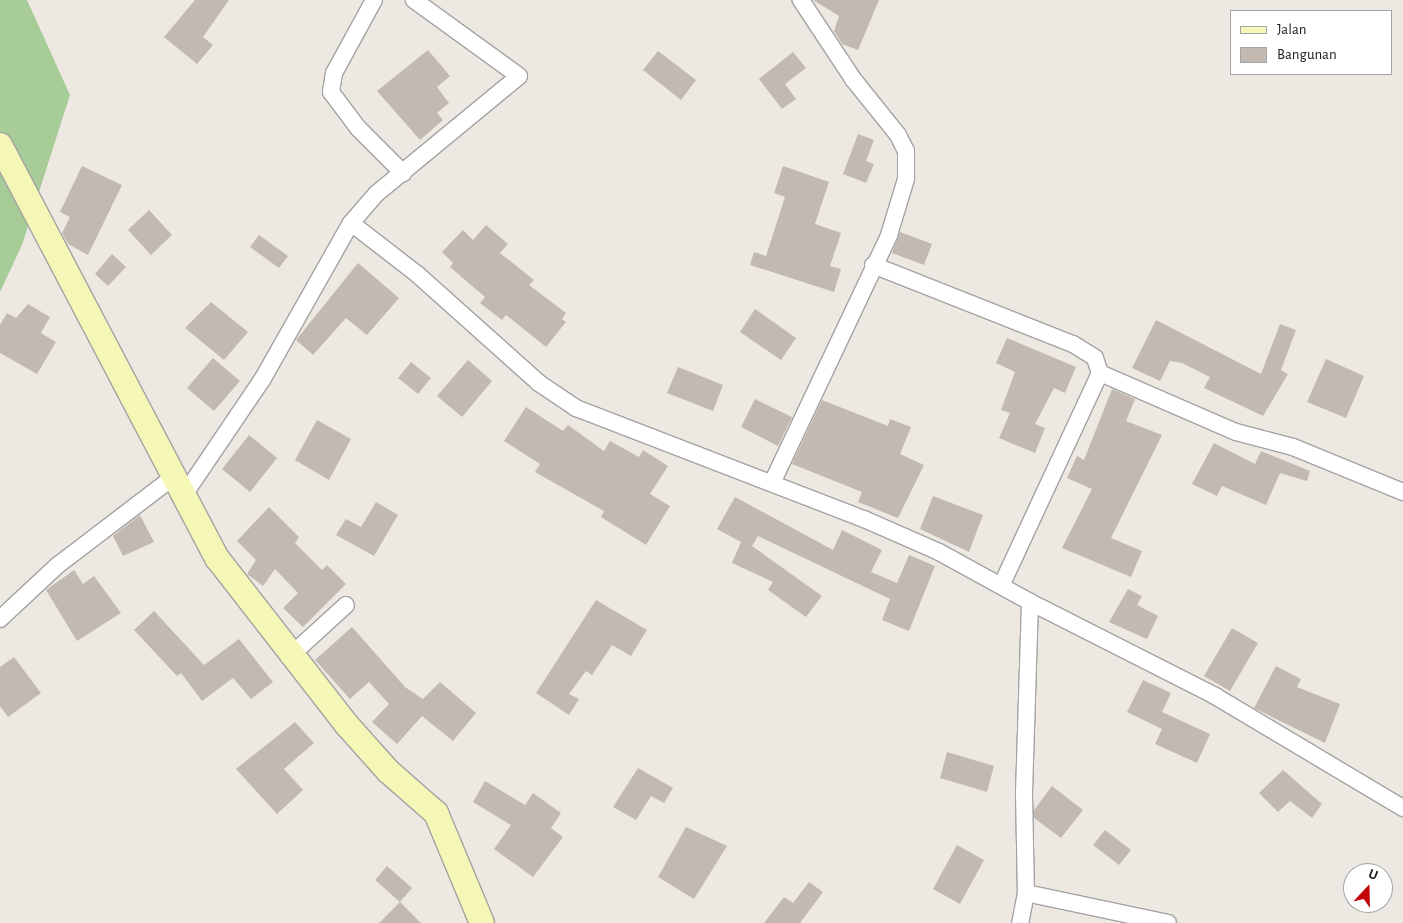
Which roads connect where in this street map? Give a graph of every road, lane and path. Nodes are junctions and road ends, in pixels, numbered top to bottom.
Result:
1 (374, 0) edge
2 (414, 0) edge
3 (801, 0) edge
4 (0, 145) edge
5 (403, 173) junction
6 (351, 223) junction
7 (874, 265) junction
8 (1100, 374) junction
9 (772, 483) junction
10 (180, 485) junction
11 (1403, 492) edge
12 (1002, 584) junction
13 (1030, 602) junction
14 (346, 605) dead end
15 (0, 619) edge
16 (290, 657) junction
17 (1403, 808) edge
18 (1026, 893) junction
19 (482, 923) edge
20 (1020, 923) edge
21 (1168, 923) edge

1 - 5 street
2 - 5 street
3 - 7 street
4 - 10 street
5 - 6 street
6 - 9 street
6 - 10 street
7 - 8 street
7 - 9 street
8 - 11 street
8 - 12 street
9 - 12 street
10 - 15 street
10 - 16 street
12 - 13 street
13 - 17 street
13 - 18 street
14 - 16 street
16 - 19 street
18 - 20 street
18 - 21 street

